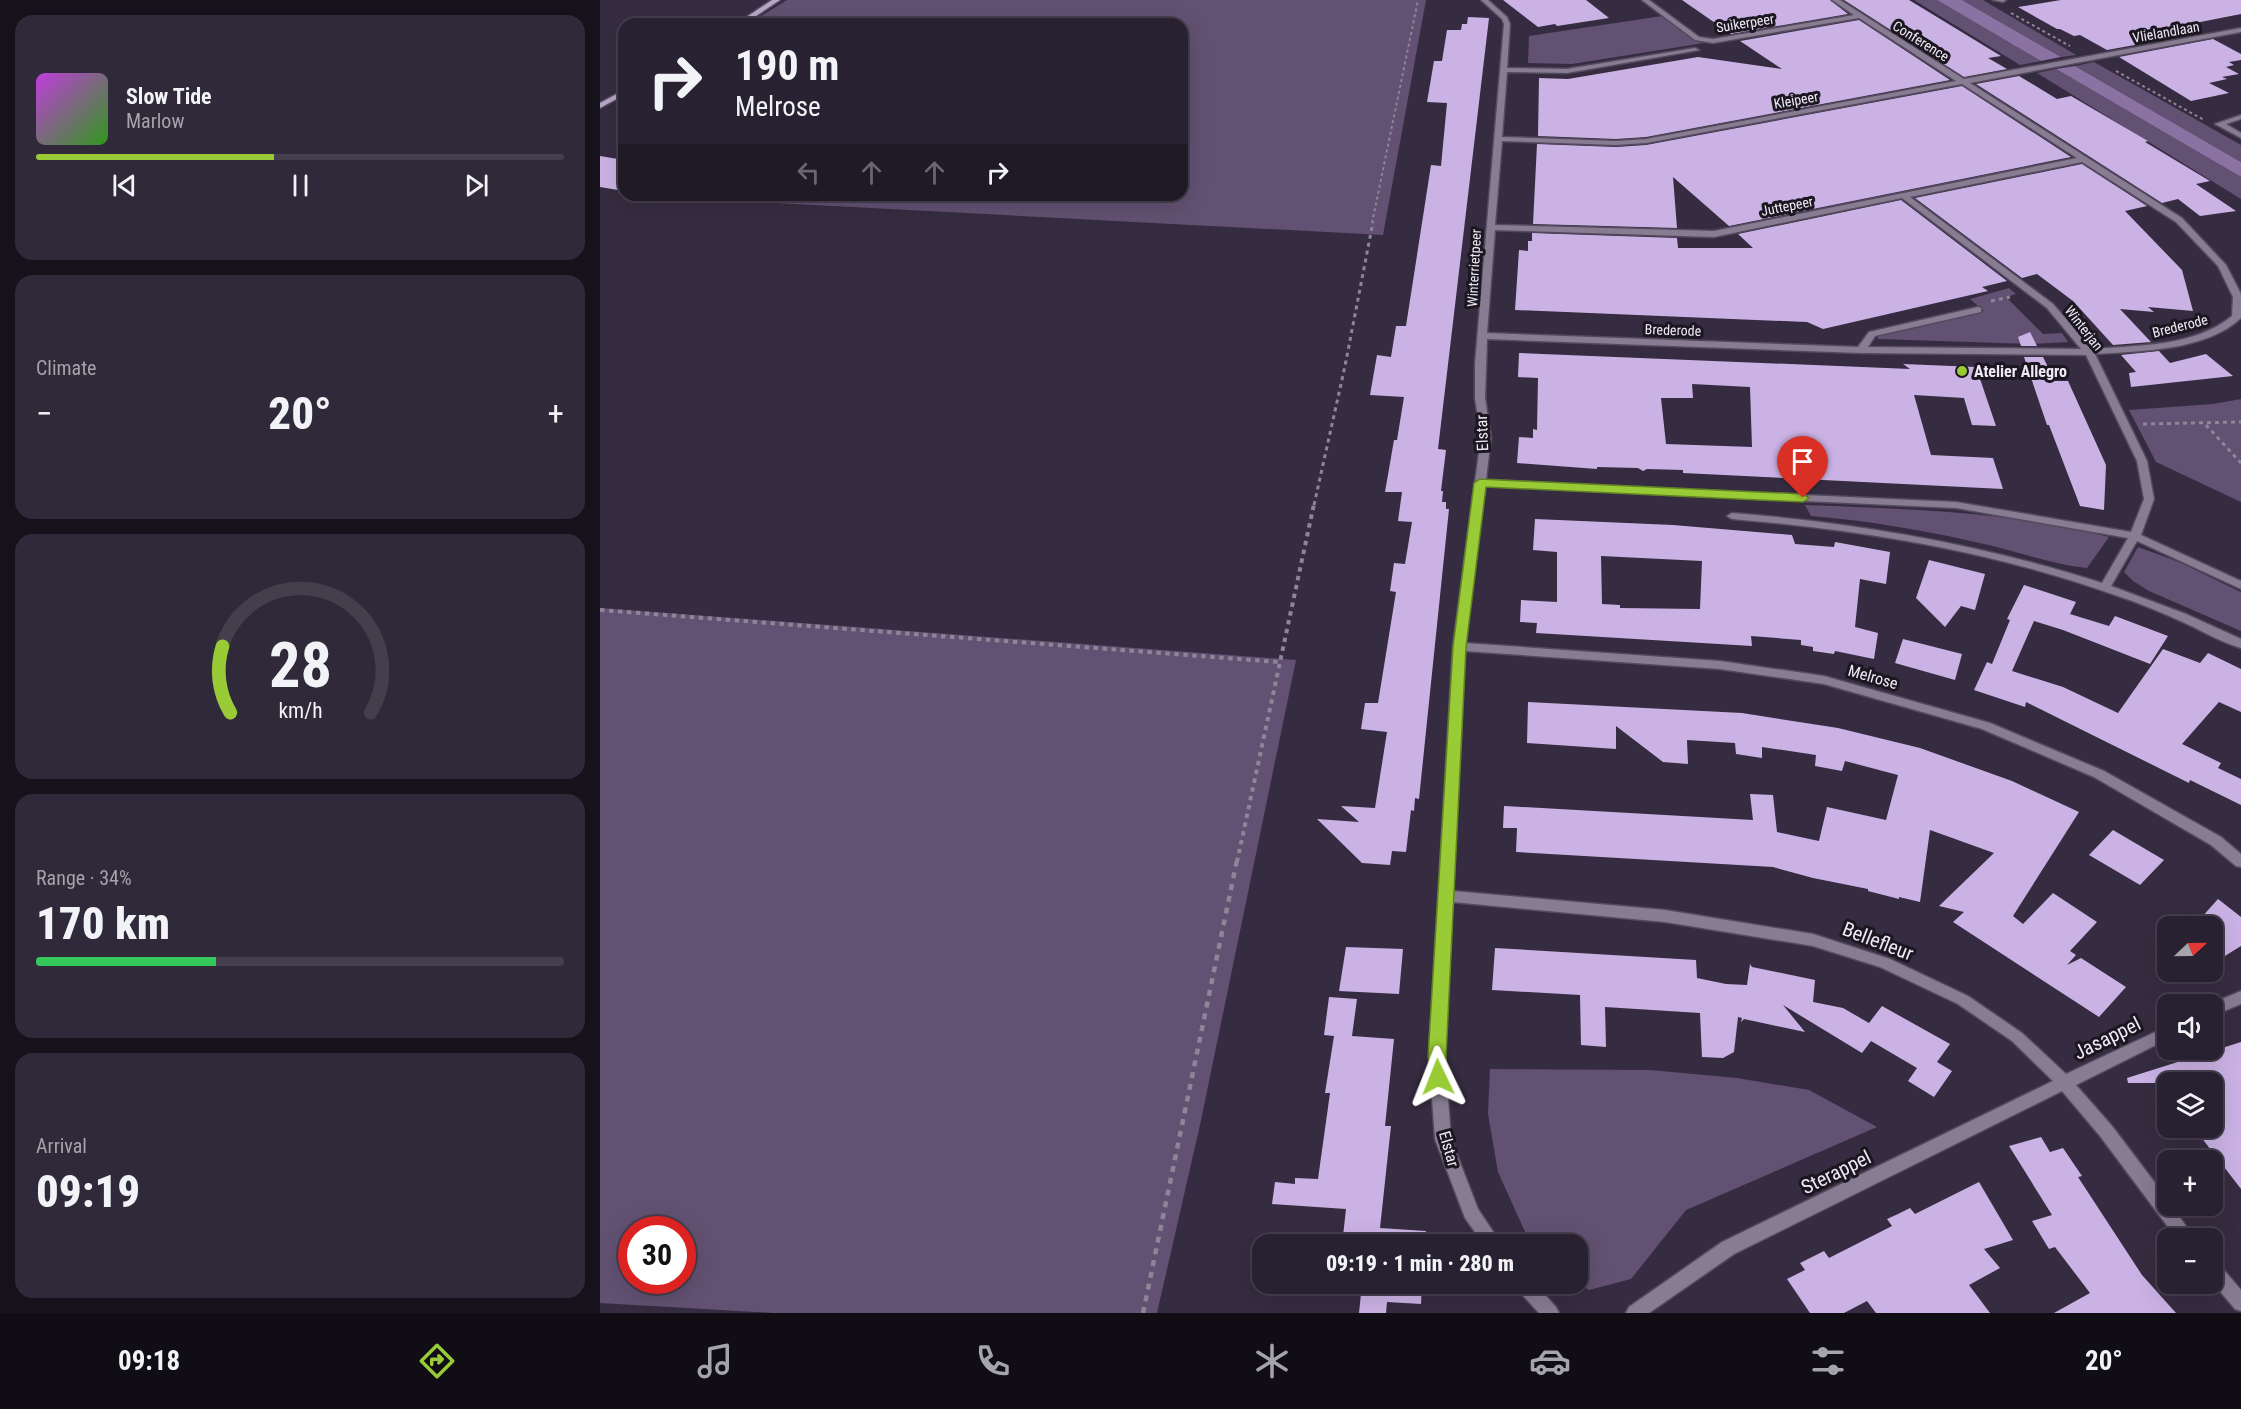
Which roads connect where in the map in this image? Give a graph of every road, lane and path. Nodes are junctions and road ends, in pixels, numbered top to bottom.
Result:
1 (777, 0) edge
2 (1418, 0) edge
3 (1484, 0) edge
4 (1645, 0) edge
5 (1835, 0) edge
6 (1996, 0) edge
7 (2003, 0) edge
8 (2006, 10) dead end
9 (1861, 16) junction
10 (748, 18) edge
11 (2241, 30) edge
12 (1695, 50) dead end
13 (2093, 57) junction
14 (1503, 70) junction
15 (1965, 82) junction
16 (618, 96) edge
17 (600, 106) edge
18 (2241, 117) edge
19 (2210, 123) dead end
20 (2241, 136) edge
21 (1498, 139) junction
22 (2084, 159) junction
23 (1904, 196) junction
24 (1490, 228) junction
25 (2031, 292) junction
26 (1978, 310) joint
27 (1484, 336) junction
28 (1861, 350) junction
29 (2089, 352) junction
30 (1480, 398) joint
31 (2241, 422) edge
32 (2123, 423) junction
33 (2206, 424) junction
34 (2241, 463) edge
35 (1480, 483) junction
36 (1732, 516) dead end
37 (2135, 536) junction
38 (2241, 585) edge
39 (2105, 587) junction
40 (600, 610) edge
41 (2241, 644) edge
42 (1459, 647) junction
43 (1278, 662) junction
44 (2241, 861) edge
45 (1447, 896) junction
46 (2241, 997) edge
47 (2223, 1006) edge
48 (2157, 1037) edge
49 (2064, 1082) junction
50 (2179, 1228) edge
51 (1486, 1234) edge
52 (2223, 1282) edge
53 (1533, 1294) edge
54 (2241, 1302) edge
55 (1143, 1313) edge
56 (1550, 1313) edge
57 (1635, 1313) edge

1 - 10 street
2 - 43 path
3 - 14 street
4 - 9 street, Suikerpeer
5 - 9 street, Conference
6 - 7 street
8 - 13 path
9 - 15 street, Conference
11 - 13 street, Vlielandlaan
12 - 14 street
13 - 15 street, Kleipeer
13 - 19 path
14 - 21 street
15 - 21 street, Kleipeer
15 - 22 street, Brederode
16 - 17 street
18 - 20 street
21 - 24 street, Winterrietpeer
22 - 23 street, Juttepeer
22 - 29 street, Brederode
23 - 24 street, Juttepeer
23 - 25 street, Winterjan
24 - 27 street, Winterrietpeer
25 - 26 path
25 - 29 street, Winterjan
26 - 28 street
27 - 28 street, Brederode
27 - 30 street, Winterrietpeer
28 - 29 street, Brederode
29 - 32 street, Winterjan
30 - 35 street, Elstar
31 - 33 path
32 - 33 path
32 - 37 street, Winterjan
33 - 34 path
35 - 37 street
35 - 42 street, Elstar
36 - 39 street
37 - 38 street
37 - 39 street
39 - 41 street
40 - 43 path
42 - 44 street, Melrose
42 - 45 street, Elstar
43 - 55 path
45 - 49 street, Bellefleur
45 - 51 street, Elstar
46 - 47 street
48 - 49 street, Jasappel
49 - 50 street, Bellefleur
49 - 57 street, Sterappel
52 - 54 street
53 - 56 street

